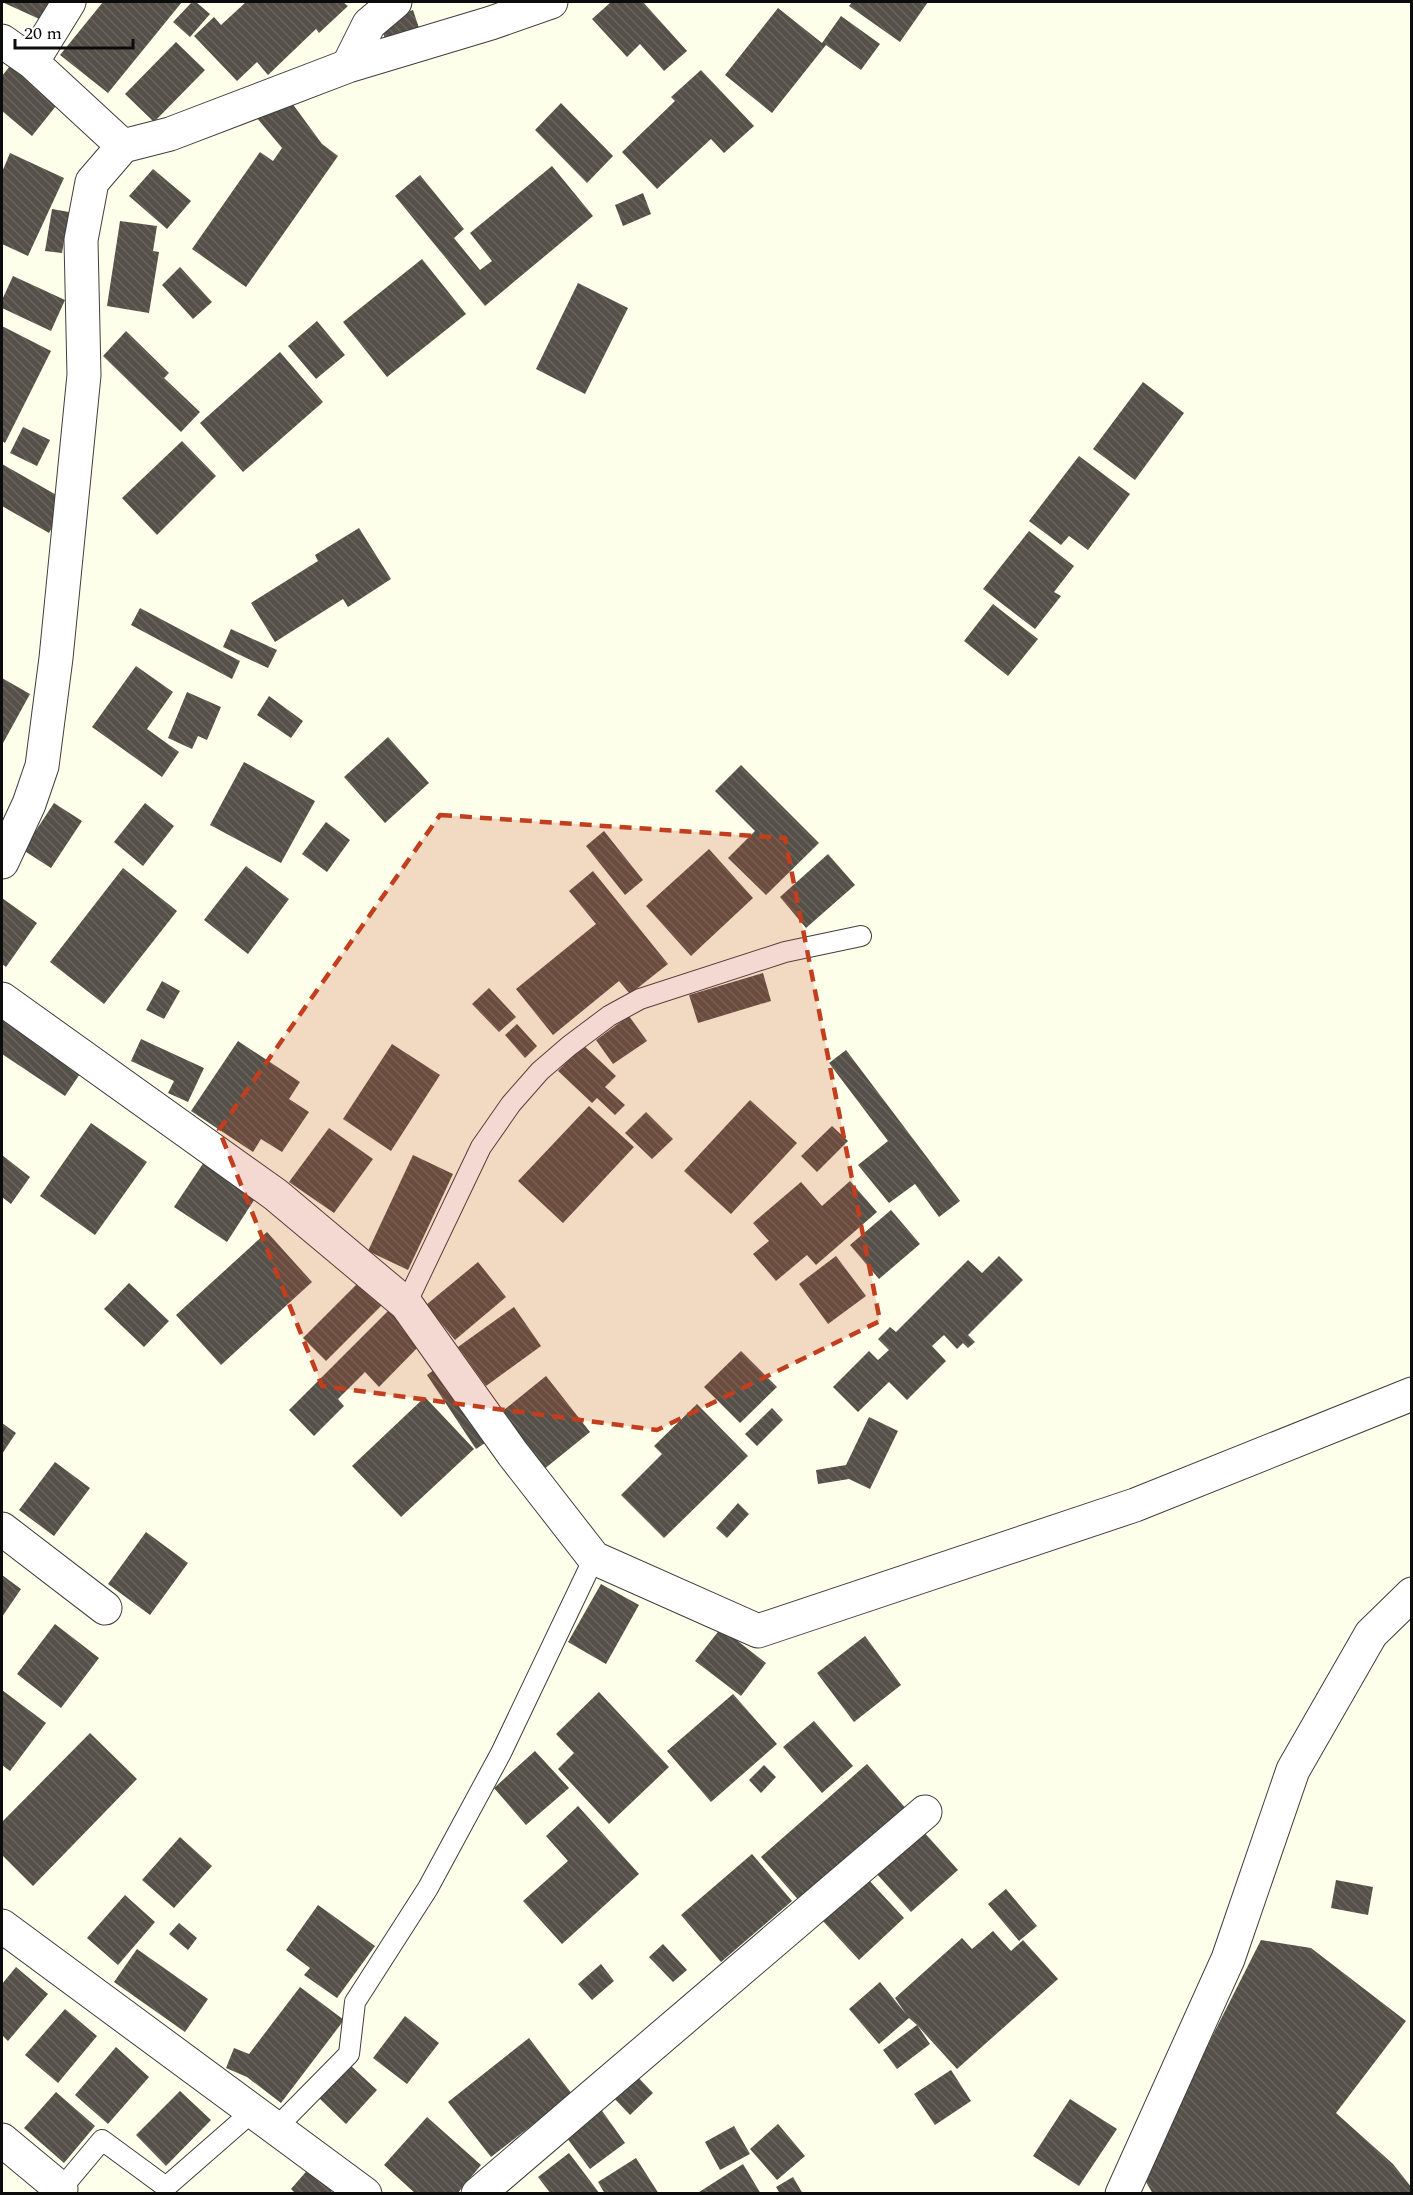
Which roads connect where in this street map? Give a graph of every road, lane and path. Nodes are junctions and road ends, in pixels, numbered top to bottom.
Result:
1 (69, 2) edge
2 (395, 2) edge
3 (551, 2) edge
4 (2, 41) edge
5 (32, 62) junction
6 (348, 66) junction
7 (123, 146) junction
8 (2, 862) edge
9 (861, 936) dead end
10 (2, 999) edge
11 (406, 1304) junction
12 (1412, 1394) edge
13 (2, 1529) edge
14 (594, 1558) junction
15 (1412, 1594) edge
16 (105, 1608) dead end
17 (925, 1812) dead end
18 (2, 1926) edge
19 (265, 2119) junction
20 (2, 2140) edge
21 (59, 2191) edge
22 (365, 2193) edge
23 (478, 2193) edge
24 (1122, 2193) edge

1 - 5 street
2 - 6 street
3 - 6 street
4 - 5 street
5 - 7 street
6 - 7 street
7 - 8 street
9 - 11 lane
10 - 11 street
11 - 14 street
12 - 14 street
13 - 16 street
14 - 19 lane
15 - 24 street
17 - 23 street
18 - 19 street
19 - 21 lane
19 - 22 street
20 - 21 street

